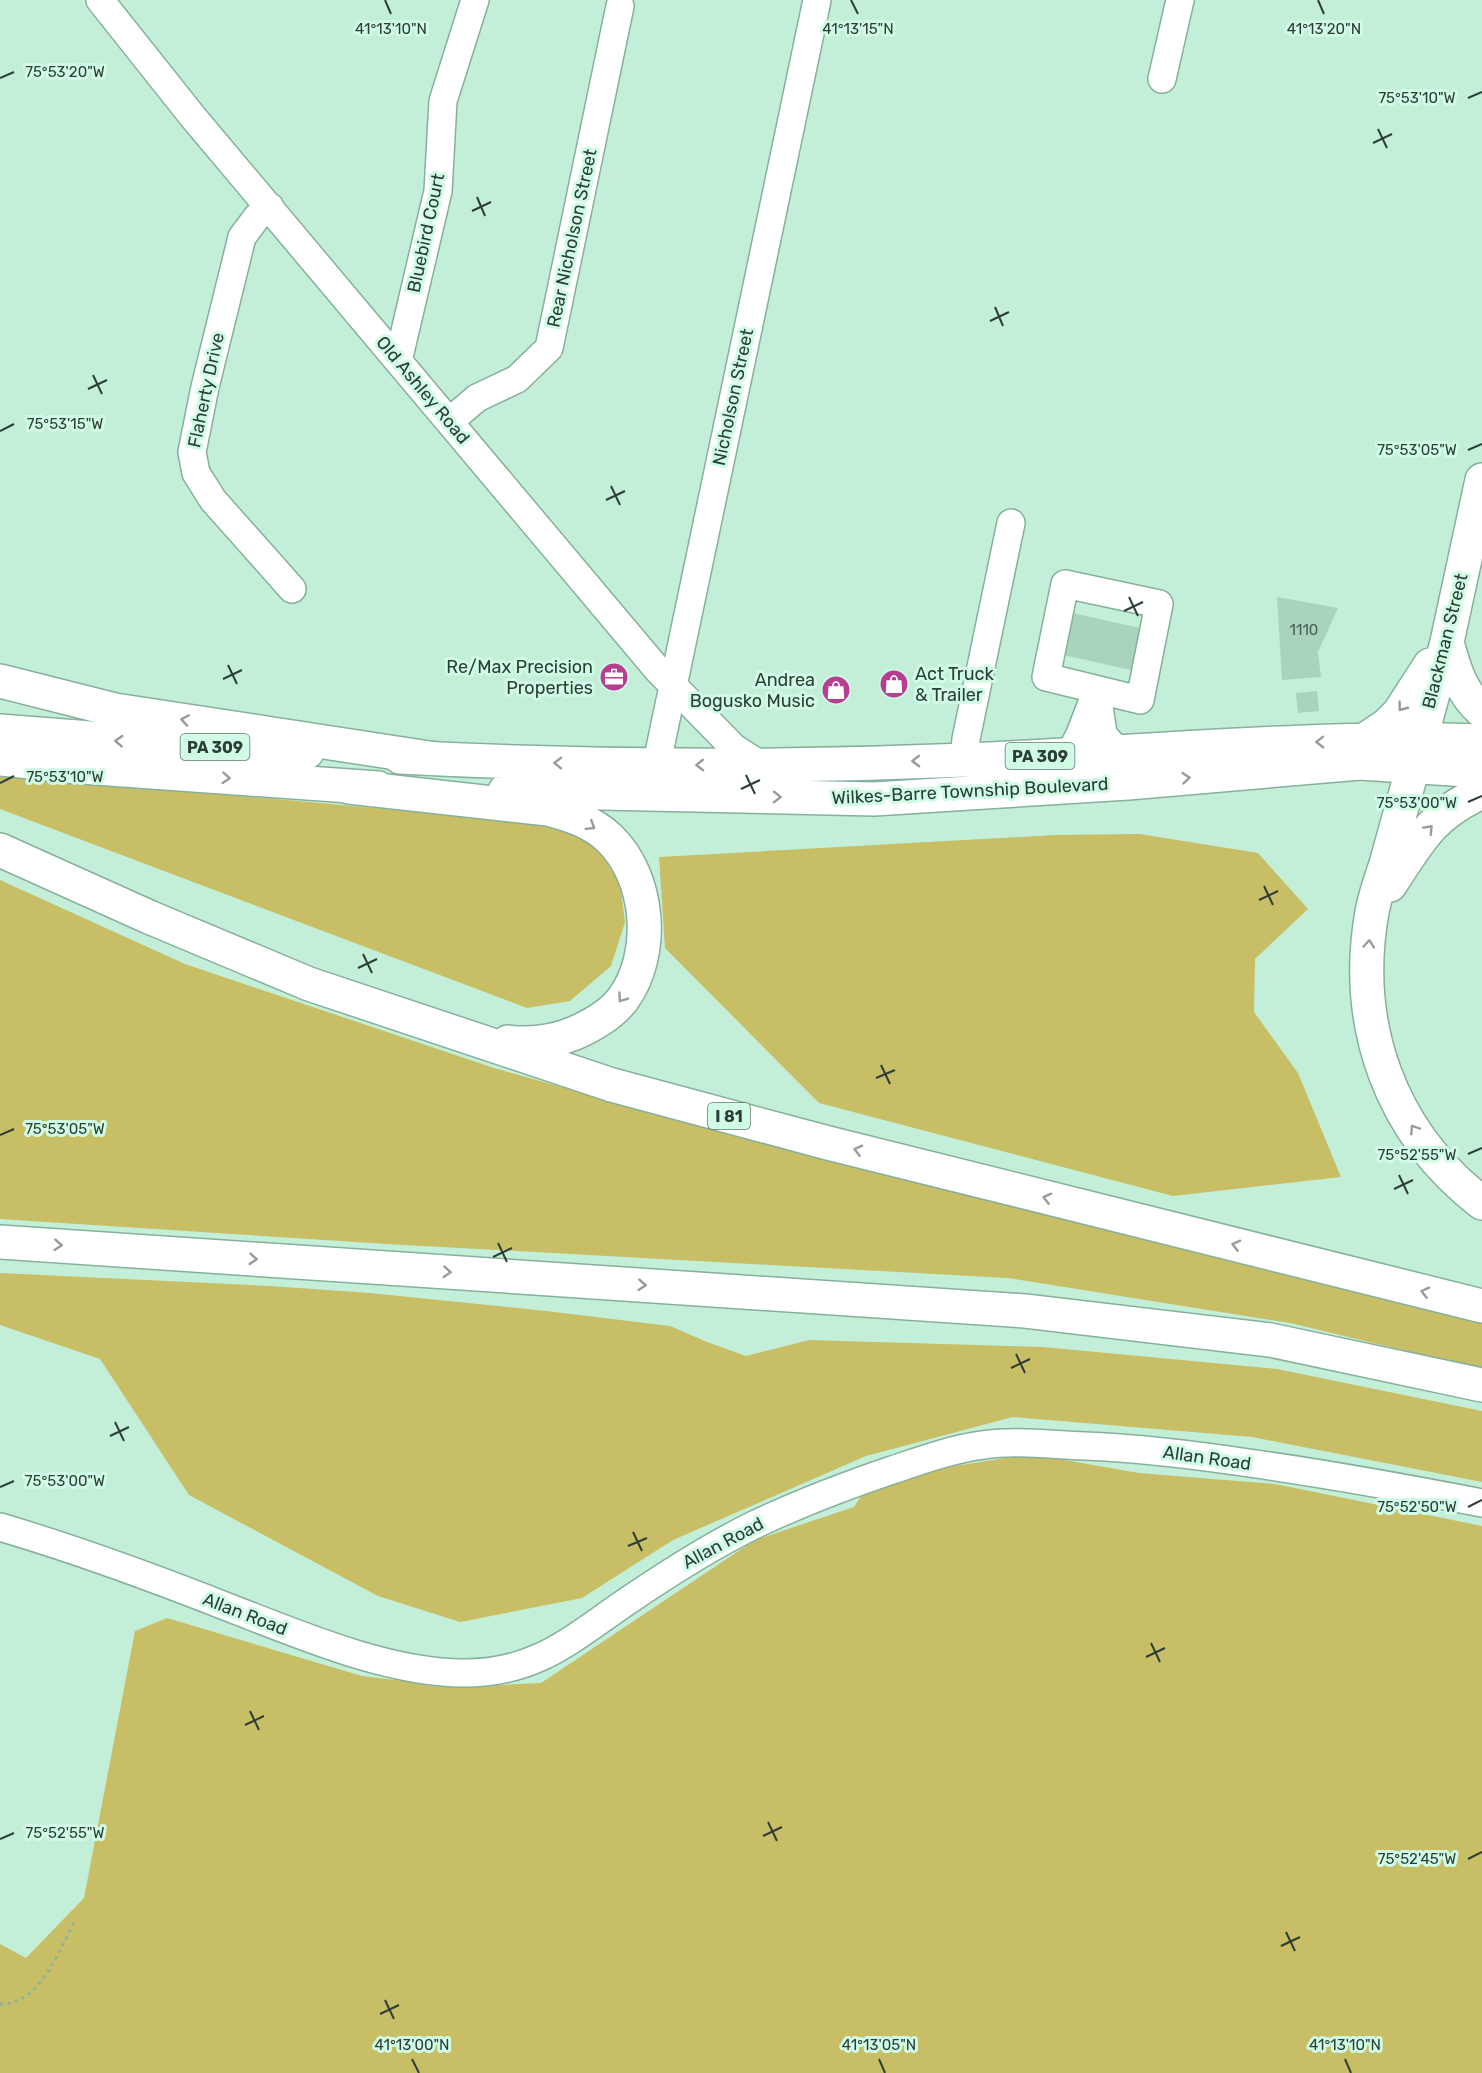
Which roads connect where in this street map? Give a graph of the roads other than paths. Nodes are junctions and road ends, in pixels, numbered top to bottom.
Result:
1 (100, 0) edge
2 (475, 0) edge
3 (817, 0) edge
4 (1180, 0) edge
5 (620, 6) dead end
6 (1162, 79) dead end
7 (270, 207) junction
8 (398, 361) junction
9 (450, 422) junction
10 (1481, 487) edge
11 (1011, 523) dead end
12 (292, 589) dead end
13 (1447, 642) junction
14 (0, 681) edge
15 (673, 685) junction
16 (1097, 690) junction
17 (1482, 711) edge
18 (0, 731) edge
19 (1363, 741) junction
20 (1482, 741) edge
21 (1117, 752) junction
22 (1417, 753) junction
23 (1070, 754) junction
24 (429, 758) junction
25 (0, 759) edge
26 (964, 760) junction
27 (761, 765) junction
28 (1482, 771) edge
29 (657, 781) junction
30 (349, 787) junction
31 (1482, 792) edge
32 (0, 850) edge
33 (1372, 911) junction
34 (442, 1028) junction
35 (1482, 1203) edge
36 (0, 1242) edge
37 (1482, 1306) edge
38 (1482, 1385) edge
39 (1482, 1503) edge
40 (0, 1527) edge

1 - 7 street, Old Ashley Road
2 - 8 street, Bluebird Court
3 - 15 street, Nicholson Street
4 - 6 street
5 - 9 street, Rear Nicholson Street
7 - 8 street, Old Ashley Road
7 - 12 street, Flaherty Drive
8 - 9 street, Old Ashley Road
9 - 15 street, Old Ashley Road
10 - 13 main road, Blackman Street
11 - 26 street
13 - 17 main road
13 -> 19 main road
13 - 22 main road, Blackman Street
24 -> 14 main road
15 - 27 street, Old Ashley Road
15 - 29 street, Nicholson Street
16 - 16 street
16 - 21 street
16 - 23 street
24 -> 18 main road, PA 309
19 -> 21 main road, Wilkes-Barre Township Boulevard / PA 309
19 - 22 main road, Wilkes-Barre Township Boulevard / PA 309
20 - 22 main road, Wilkes-Barre Township Boulevard
21 - 23 main road, Wilkes-Barre Township Boulevard / PA 309
22 - 28 main road, Wilkes-Barre Township Boulevard
29 -> 22 main road, Wilkes-Barre Township Boulevard
22 - 33 main road, Blackman Street
23 - 26 main road, Wilkes-Barre Township Boulevard / PA 309
29 -> 24 main road, Wilkes-Barre Township Boulevard / PA 309
25 -> 30 main road, PA 309
26 -> 27 main road, Wilkes-Barre Township Boulevard / PA 309
27 -> 29 main road, Wilkes-Barre Township Boulevard / PA 309
29 - 30 main road, Wilkes-Barre Township Boulevard
30 -> 34 main road
33 -> 31 main road
32 - 34 main road, I 81
35 -> 33 main road, Blackman Street
37 -> 34 main road, I 81
36 -> 38 main road
39 - 40 street, Allan Road

